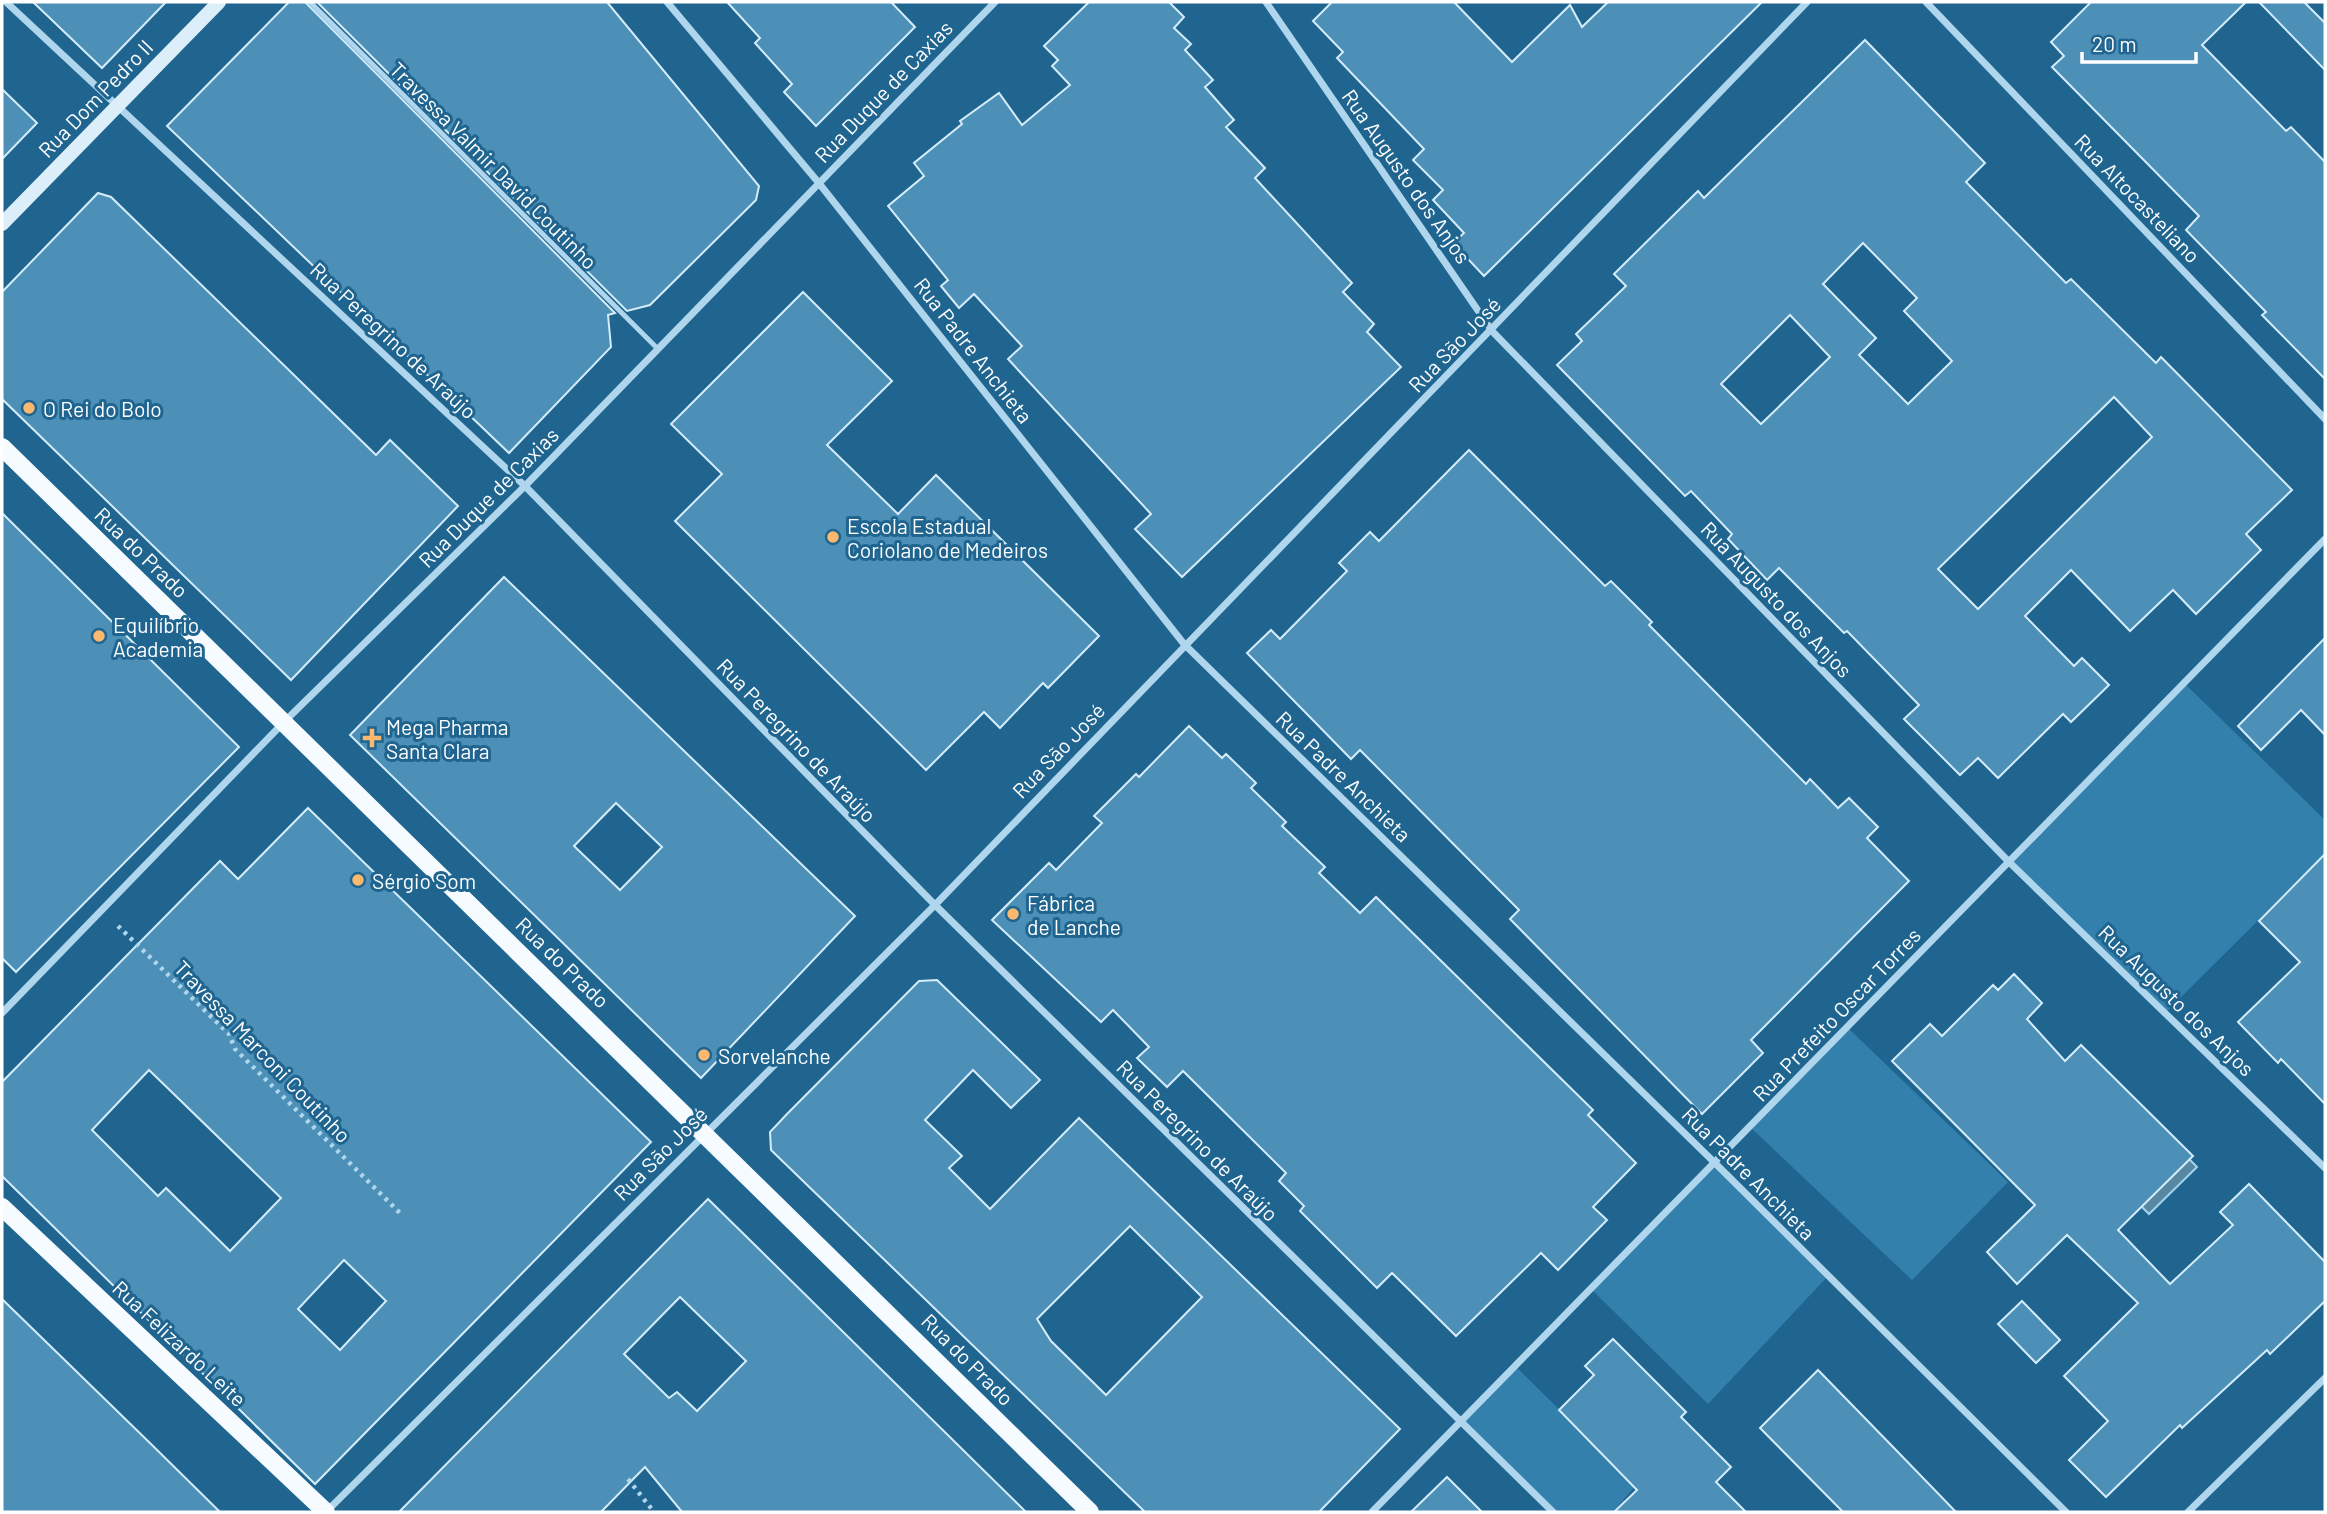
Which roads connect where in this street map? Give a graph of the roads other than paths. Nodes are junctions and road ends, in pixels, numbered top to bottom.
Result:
1 (6, 2) edge
2 (219, 2) edge
3 (310, 2) edge
4 (667, 2) edge
5 (995, 2) edge
6 (1266, 2) edge
7 (1807, 2) edge
8 (1926, 2) edge
9 (118, 105) junction
10 (818, 181) junction
11 (2, 224) edge
12 (1492, 331) junction
13 (657, 348) junction
14 (2325, 419) edge
15 (2, 447) edge
16 (525, 486) junction
17 (2325, 539) edge
18 (1184, 643) junction
19 (284, 722) junction
20 (2009, 862) junction
21 (934, 905) junction
22 (2, 1013) edge
23 (705, 1133) junction
24 (1715, 1163) junction
25 (2325, 1168) edge
26 (2, 1207) edge
27 (2325, 1378) edge
28 (1460, 1423) junction
29 (326, 1512) edge
30 (1090, 1512) edge
31 (1372, 1512) edge
32 (1553, 1512) edge
33 (2066, 1512) edge
34 (2188, 1512) edge

1 - 9 street, Rua Peregrino de Araújo
2 - 9 street, Rua Dom Pedro II
3 - 13 lane, Travessa Valmir David Coutinho
4 - 10 street, Rua Padre Anchieta
5 - 10 street, Rua Duque de Caxias
6 - 12 street, Rua Augusto dos Anjos
7 - 12 street, Rua São José
8 - 14 street, Rua Altocasteliano
9 - 11 street, Rua Dom Pedro II
9 - 16 street, Rua Peregrino de Araújo
10 - 13 street, Rua Duque de Caxias
10 - 18 street, Rua Padre Anchieta
12 - 18 street, Rua São José
12 - 20 street, Rua Augusto dos Anjos
13 - 16 street, Rua Duque de Caxias
15 - 19 main road, Rua do Prado
16 - 19 street, Rua Duque de Caxias
16 - 21 street, Rua Peregrino de Araújo
17 - 20 street, Rua Prefeito Oscar Torres
18 - 21 street, Rua São José
18 - 24 street, Rua Padre Anchieta
19 - 22 street, Rua Duque de Caxias
19 - 23 main road, Rua do Prado
20 - 24 street, Rua Prefeito Oscar Torres
20 - 25 street, Rua Augusto dos Anjos
21 - 23 street, Rua São José
21 - 28 street, Rua Peregrino de Araújo
23 - 29 street, Rua São José
23 - 30 main road, Rua do Prado
24 - 28 street, Rua Prefeito Oscar Torres
24 - 33 street, Rua Padre Anchieta
26 - 29 main road, Rua Felizardo Leite
27 - 34 street
28 - 31 street, Rua Prefeito Oscar Torres
28 - 32 street, Rua Peregrino de Araújo

